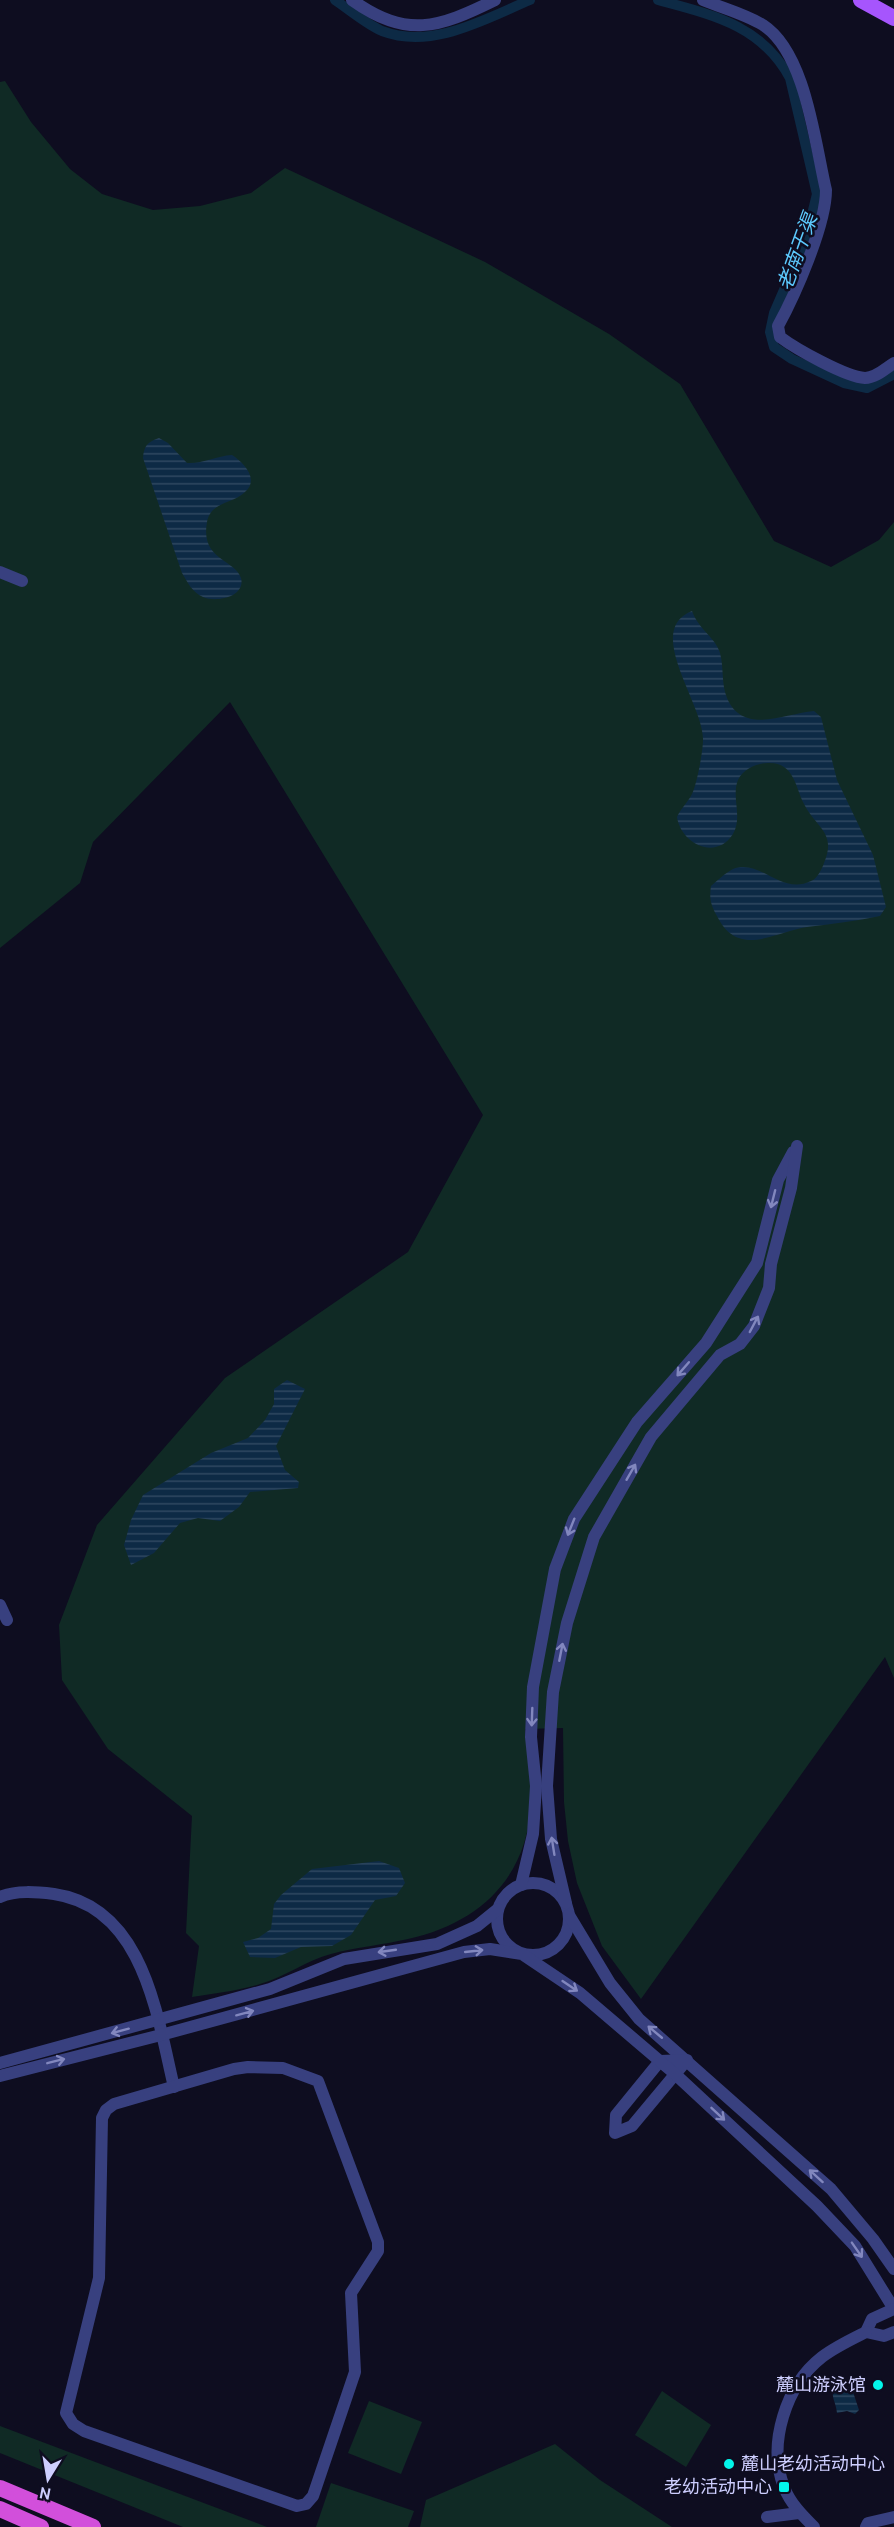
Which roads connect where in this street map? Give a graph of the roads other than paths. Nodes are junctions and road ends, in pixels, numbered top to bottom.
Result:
1 (352, 0) edge
2 (495, 0) edge
3 (703, 0) edge
4 (861, 0) edge
5 (894, 18) edge
6 (894, 363) edge
7 (0, 572) edge
8 (22, 581) dead end
9 (0, 1605) edge
10 (7, 1620) dead end
11 (541, 1786) junction
12 (521, 1885) junction
13 (0, 1897) edge
14 (498, 1909) junction
15 (568, 1909) junction
16 (437, 1944) junction
17 (522, 1954) junction
18 (439, 1958) junction
19 (270, 1989) junction
20 (274, 2005) junction
21 (159, 2020) junction
22 (161, 2036) junction
23 (687, 2060) junction
24 (660, 2061) junction
25 (0, 2062) edge
26 (675, 2074) junction
27 (0, 2076) edge
28 (174, 2087) junction
29 (894, 2269) edge
30 (894, 2309) edge
31 (866, 2332) junction
32 (894, 2332) edge
33 (0, 2488) edge
34 (0, 2509) edge
35 (799, 2513) junction
36 (894, 2517) edge
37 (41, 2527) edge
38 (93, 2527) edge
39 (775, 2527) edge
40 (814, 2527) edge
41 (866, 2527) edge

1 - 2 street
3 - 6 street
4 - 5 main road
7 - 8 street
9 - 10 street
11 -> 11 street
11 - 12 street
15 -> 11 street
12 - 14 street
12 - 15 street
13 - 21 street
14 - 16 street
14 - 17 street
15 - 17 street
23 -> 15 street
16 - 18 street
16 -> 19 street
18 -> 17 street
17 -> 24 street
18 - 20 street
19 - 20 street
19 - 21 street
22 -> 20 street
21 - 22 street
21 -> 25 street
27 -> 22 street
22 - 28 street
23 - 24 street
23 - 26 street
29 -> 23 street
24 - 26 street
24 - 26 street
26 -> 30 street
28 - 28 street
30 - 31 street
31 - 32 street
31 - 35 street
33 - 38 highway
34 - 37 highway
35 - 39 street
35 - 40 street
36 - 41 street

